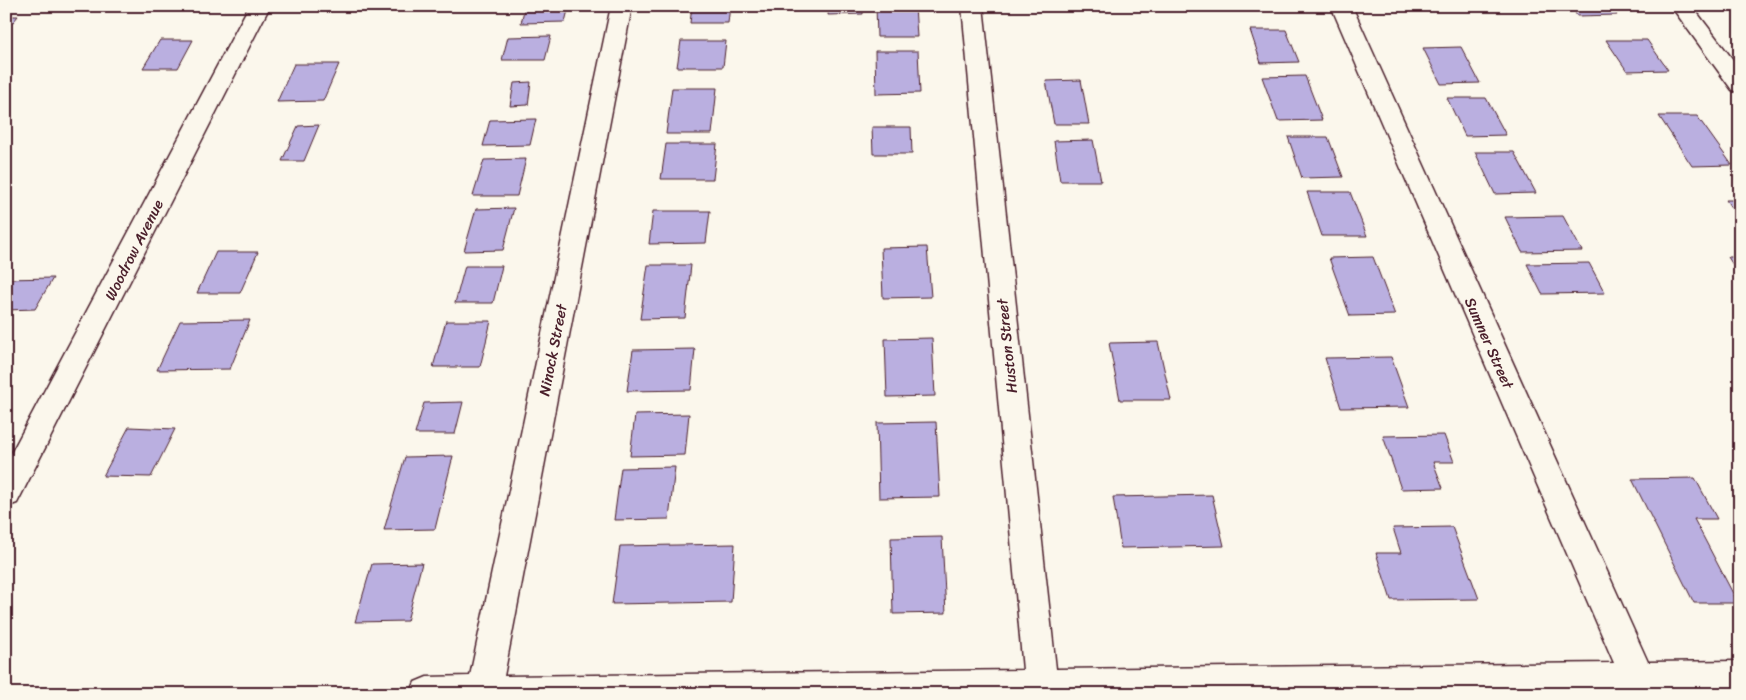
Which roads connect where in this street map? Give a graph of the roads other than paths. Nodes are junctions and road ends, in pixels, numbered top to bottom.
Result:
1 (260, 6) edge
2 (622, 6) edge
3 (972, 6) edge
4 (1341, 6) edge
5 (1681, 6) edge
6 (1740, 85) edge
7 (6, 493) edge
8 (1740, 678) edge
9 (1638, 680) junction
10 (1041, 686) junction
11 (484, 693) edge
12 (427, 694) edge

1 - 7 street, Woodrow Avenue
2 - 11 street, Ninock Street
3 - 10 street, Huston Street
4 - 9 street, Sumner Street
5 - 6 street
8 - 9 street
9 - 10 street
10 - 11 street
11 - 12 street

